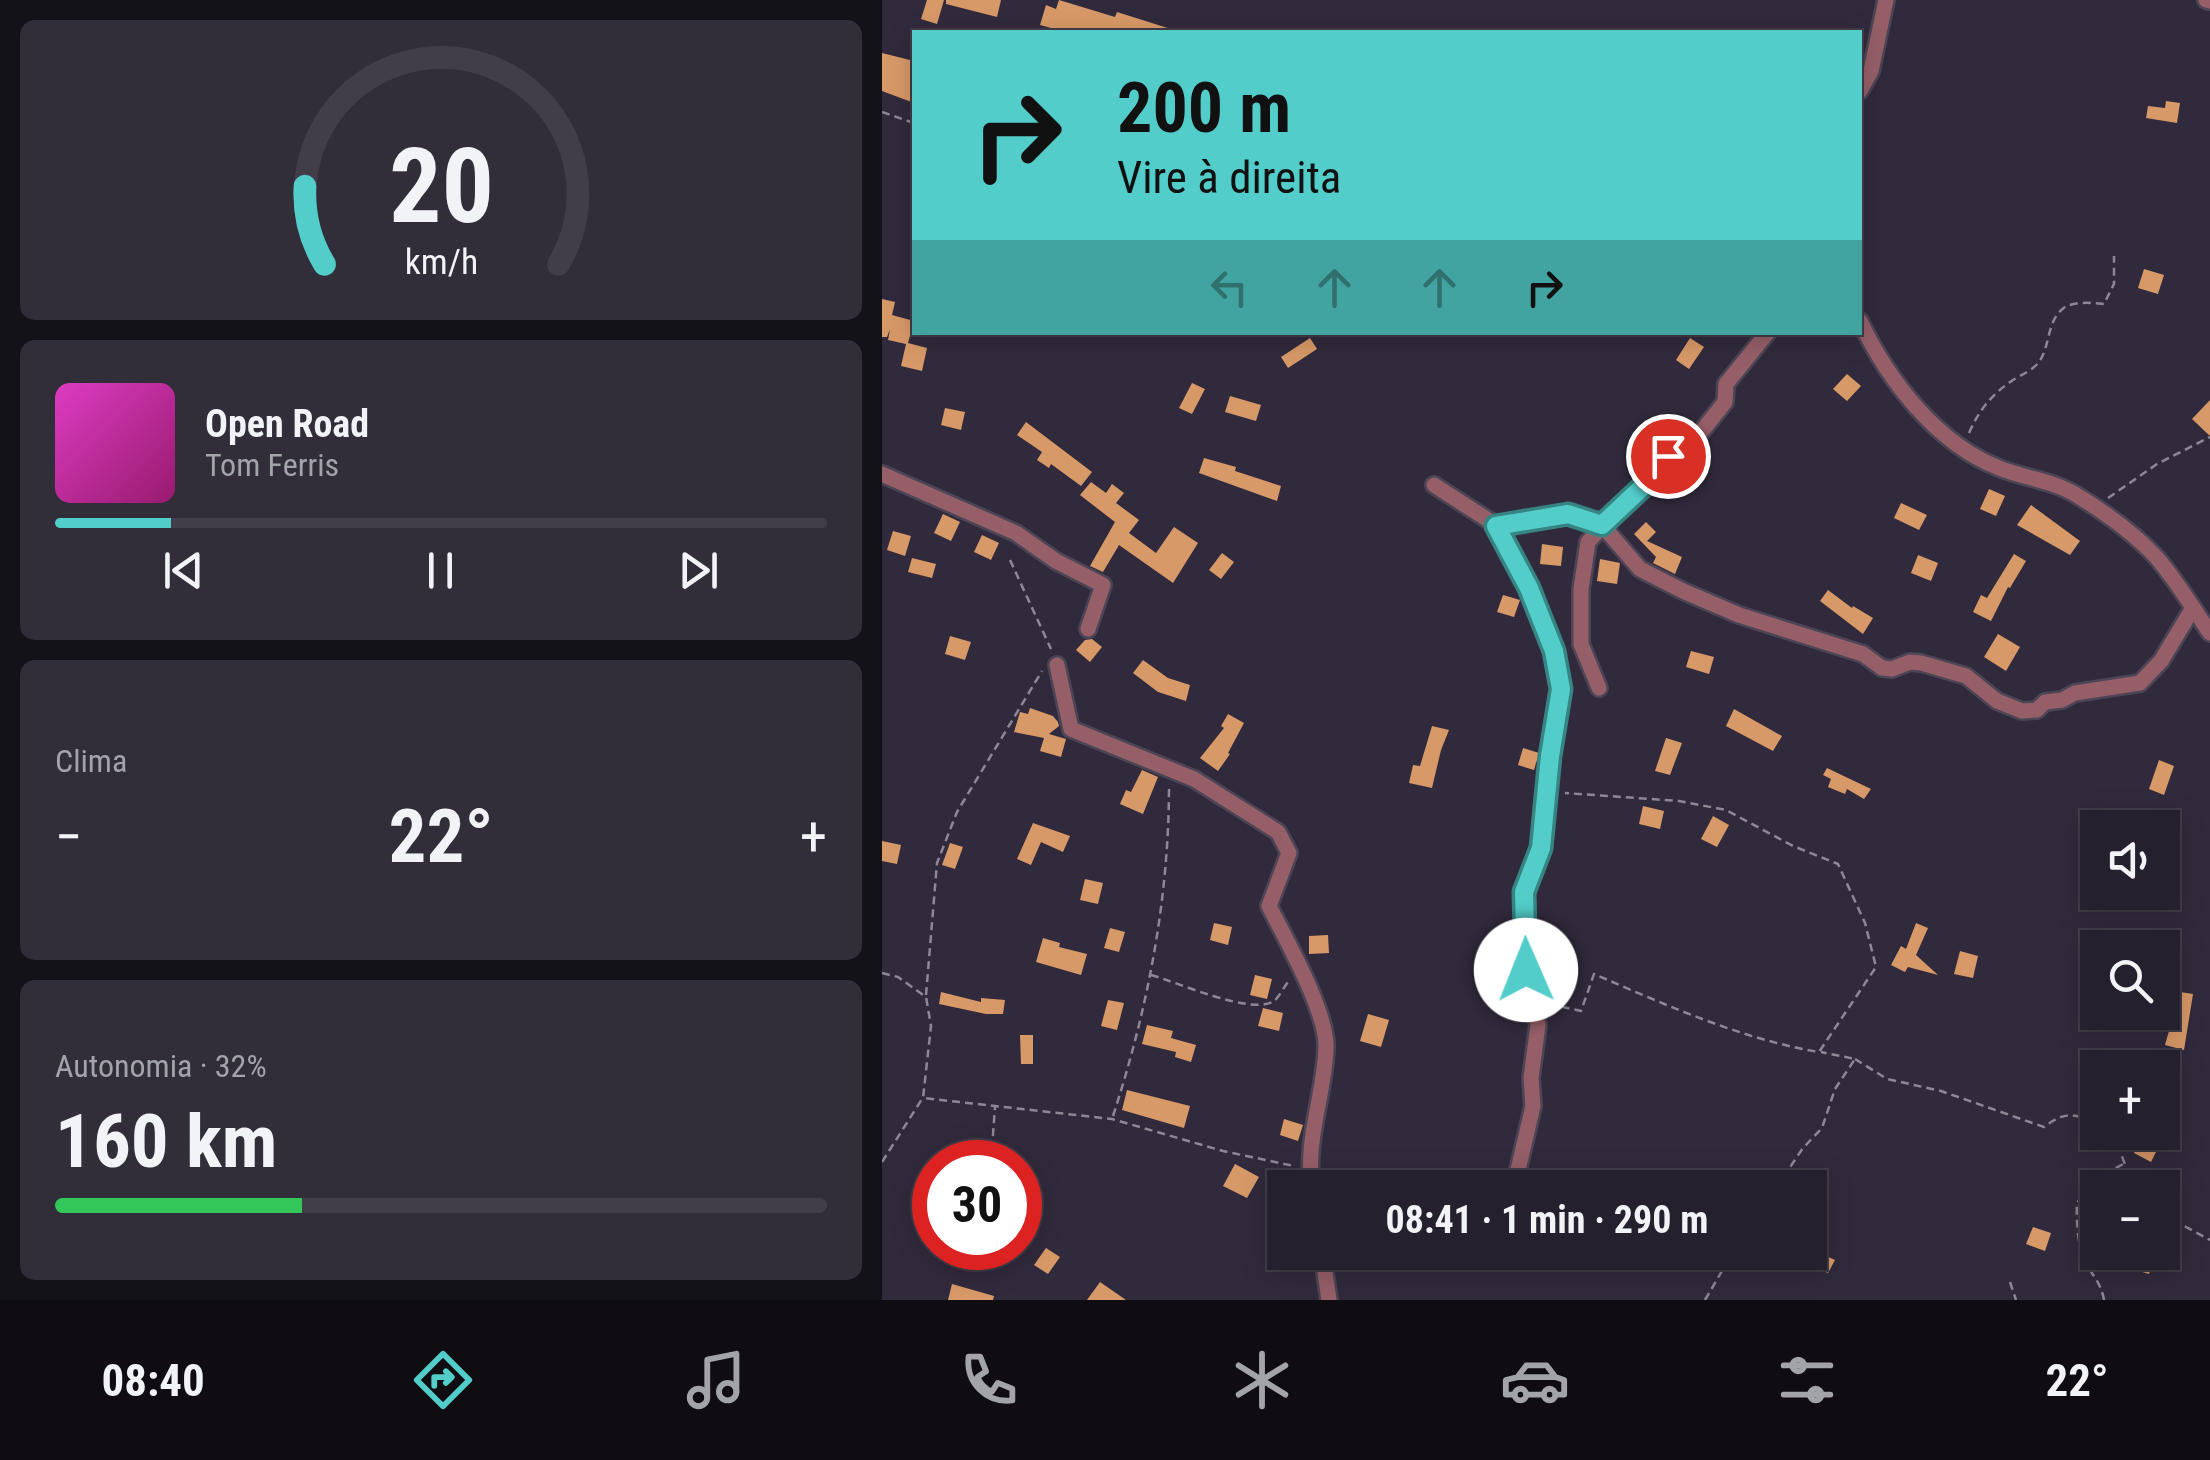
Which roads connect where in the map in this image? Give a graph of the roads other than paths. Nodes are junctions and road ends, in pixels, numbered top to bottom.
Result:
1 (1886, 0) edge
2 (1862, 87) edge
3 (1862, 325) edge
4 (1766, 335) edge
5 (882, 474) edge
6 (1434, 486) dead end
7 (1602, 525) junction
8 (1496, 526) junction
9 (2193, 608) junction
10 (1088, 629) dead end
11 (2210, 633) edge
12 (1057, 664) road end
13 (1599, 688) dead end
14 (1310, 1170) edge
15 (1518, 1170) dead end
16 (1325, 1270) edge
17 (1329, 1300) edge

1 - 2 street
3 - 9 street
4 - 7 street
5 - 10 street
6 - 8 street
7 - 8 street
7 - 9 street
7 - 13 street
8 - 15 street
9 - 11 street
12 - 14 street
16 - 17 street

